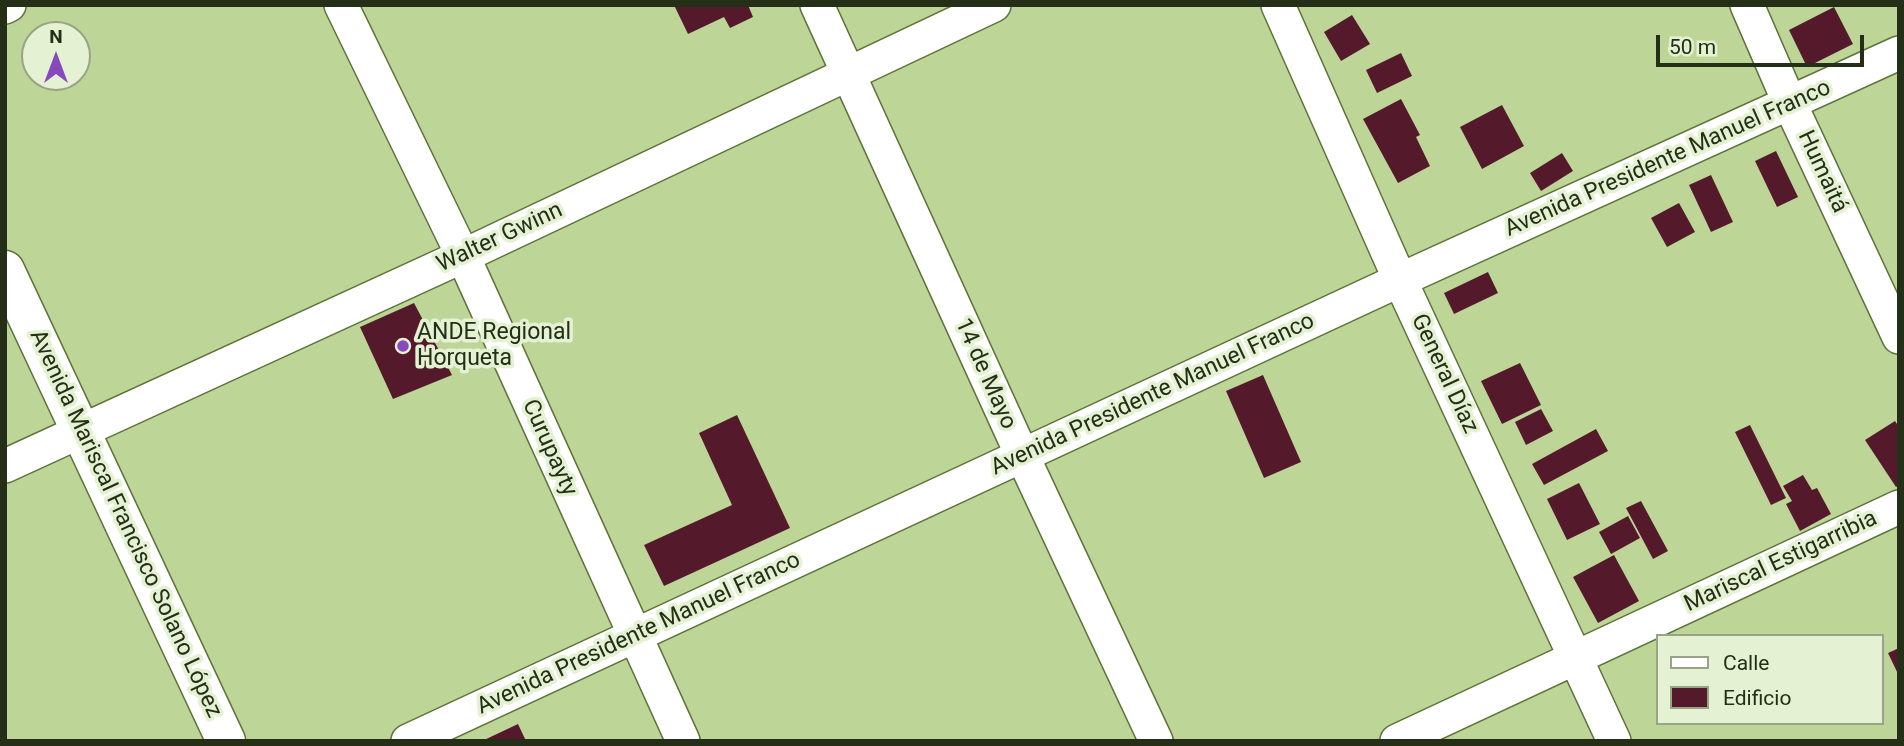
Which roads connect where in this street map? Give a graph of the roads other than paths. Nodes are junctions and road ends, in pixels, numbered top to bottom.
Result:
1 (341, 5) edge
2 (817, 5) edge
3 (994, 5) edge
4 (1278, 5) edge
5 (1747, 5) edge
6 (1899, 53) edge
7 (849, 74) junction
8 (1790, 104) junction
9 (463, 256) junction
10 (5, 270) edge
11 (1400, 280) junction
12 (1899, 337) edge
13 (81, 433) junction
14 (1022, 455) junction
15 (5, 466) edge
16 (1899, 507) edge
17 (635, 637) junction
18 (1576, 658) junction
19 (226, 741) edge
20 (408, 741) edge
21 (682, 741) edge
22 (1156, 741) edge
23 (1397, 741) edge
24 (1614, 741) edge

1 - 9 street, Curupayty
2 - 7 street, 14 de Mayo
3 - 7 street, Walter Gwinn
4 - 11 street, General Díaz
5 - 8 street, Humaitá
6 - 8 street, Avenida Presidente Manuel Franco
7 - 9 street, Walter Gwinn
7 - 14 street, 14 de Mayo
8 - 11 street, Avenida Presidente Manuel Franco
8 - 12 street, Humaitá
9 - 13 street, Walter Gwinn
9 - 17 street, Curupayty
10 - 13 street, Avenida Mariscal Francisco Solano López
11 - 14 street, Avenida Presidente Manuel Franco
11 - 18 street, General Díaz
13 - 15 street, Walter Gwinn
13 - 19 street, Avenida Mariscal Francisco Solano López
14 - 17 street, Avenida Presidente Manuel Franco
14 - 22 street, 14 de Mayo
16 - 18 street, Mariscal Estigarribia
17 - 20 street, Avenida Presidente Manuel Franco
17 - 21 street, Curupayty
18 - 23 street, Mariscal Estigarribia
18 - 24 street, General Díaz

